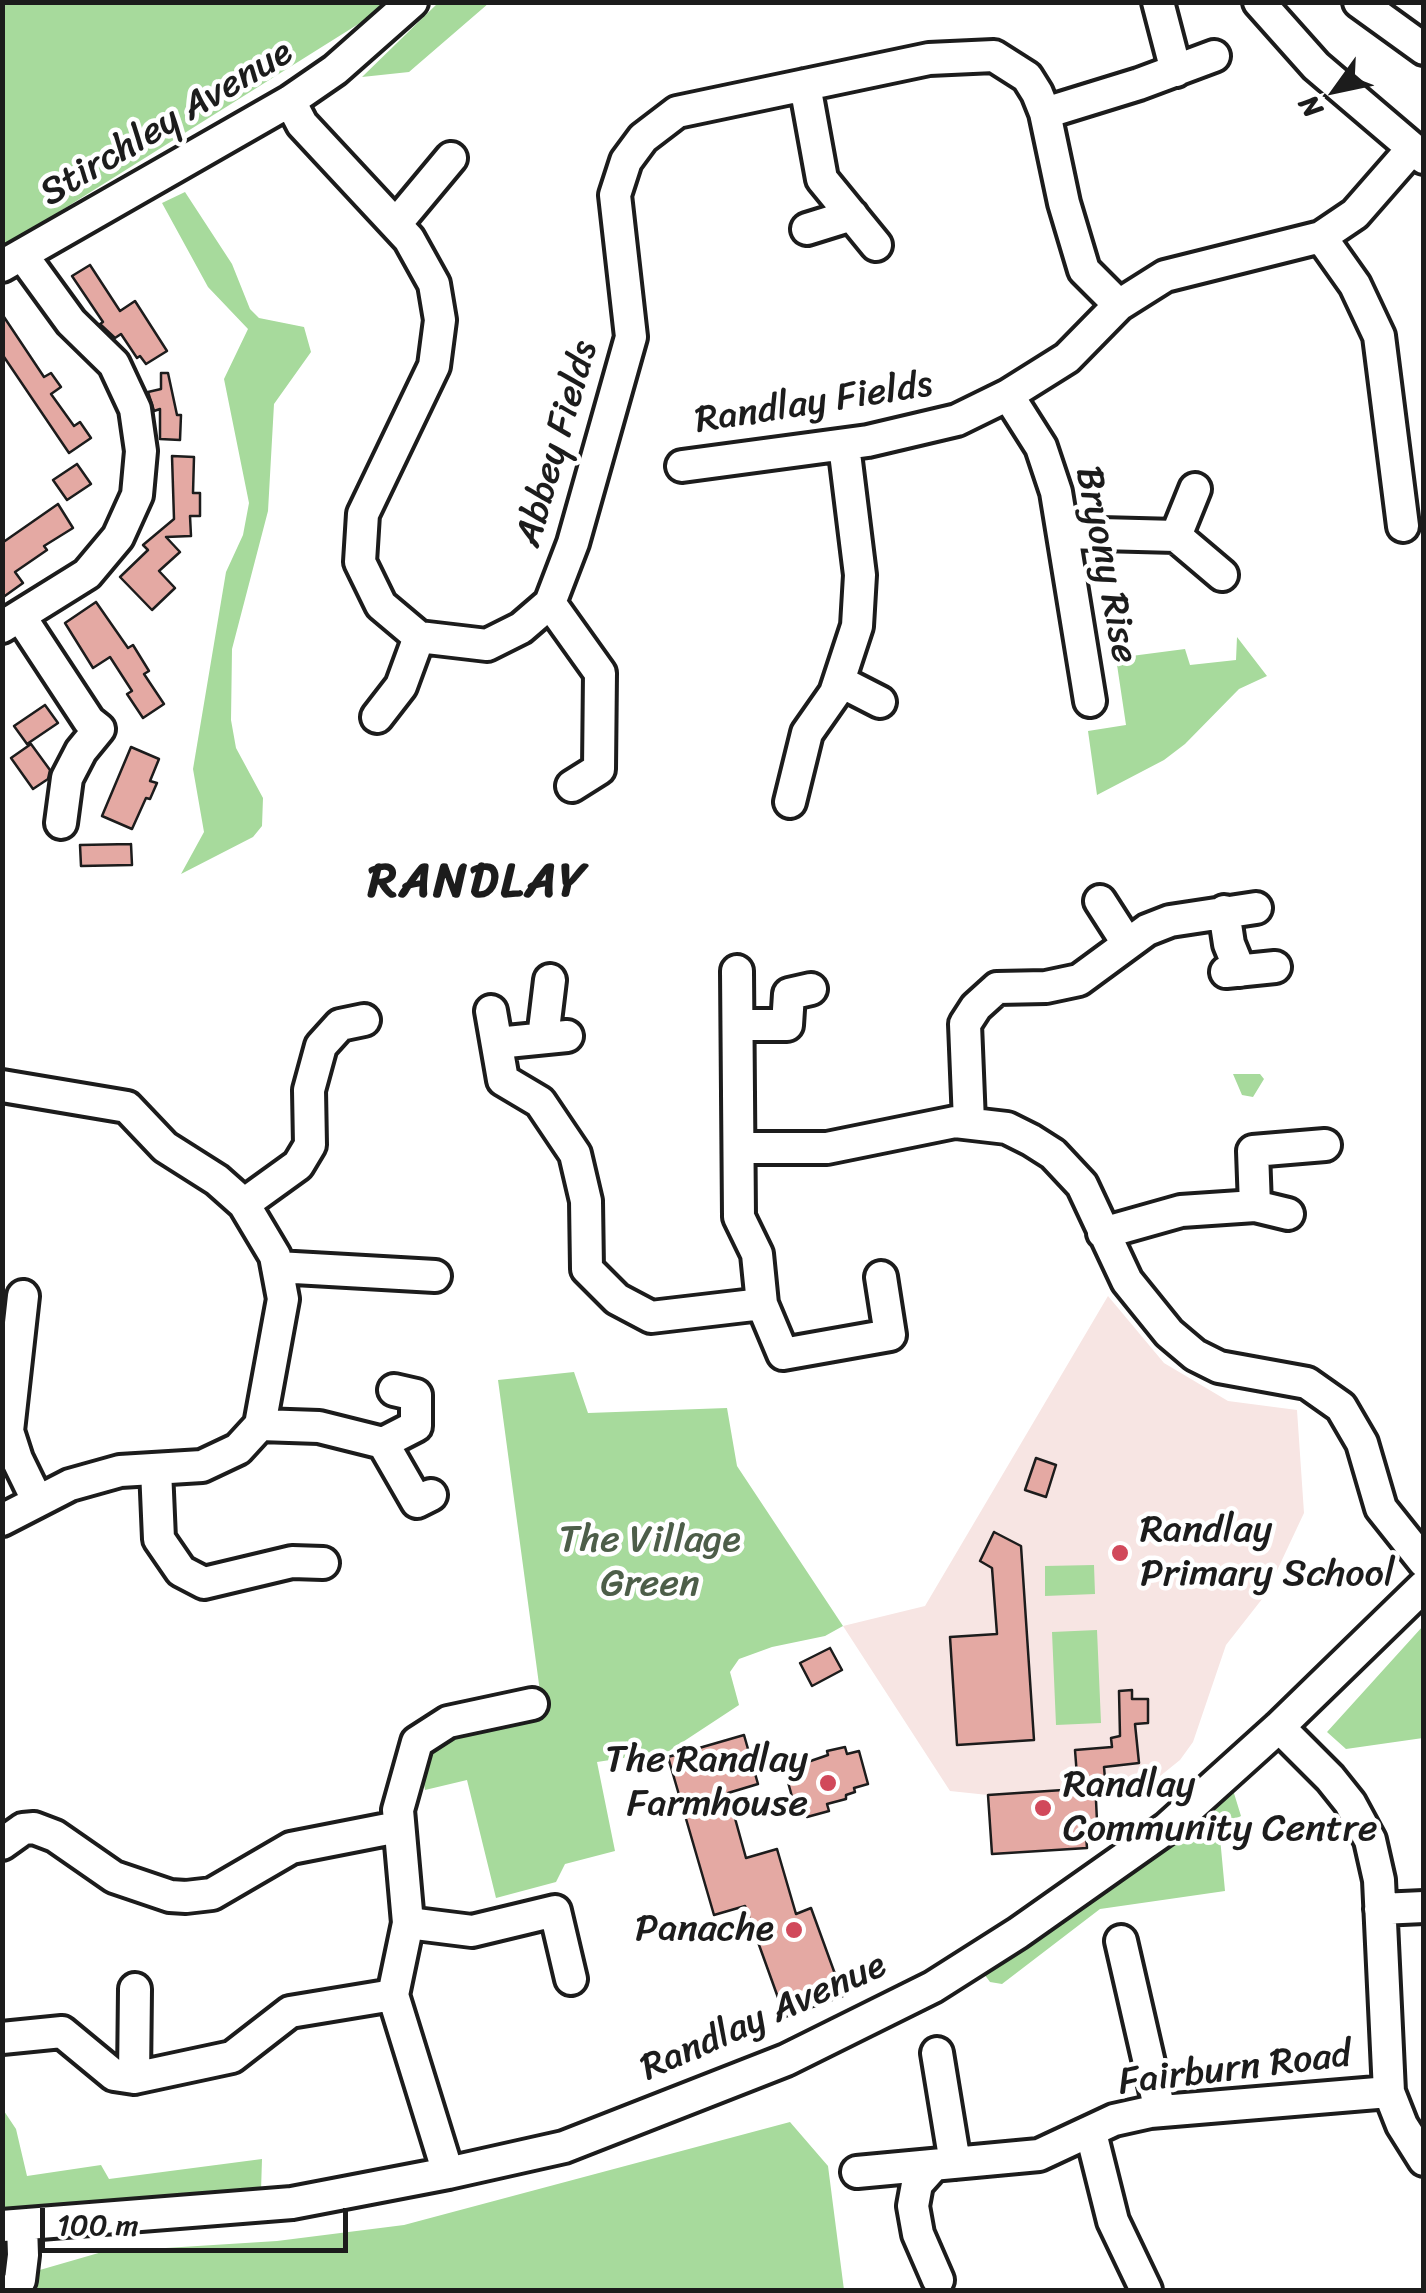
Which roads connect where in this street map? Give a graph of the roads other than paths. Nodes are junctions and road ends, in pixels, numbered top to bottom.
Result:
1 (412, 2) edge
2 (1158, 2) edge
3 (1260, 2) edge
4 (1382, 8) edge
5 (1424, 50) edge
6 (1214, 56) dead end
7 (1176, 70) junction
8 (804, 85) junction
9 (290, 101) junction
10 (1046, 113) junction
11 (1417, 154) edge
12 (451, 158) dead end
13 (852, 215) junction
14 (396, 224) junction
15 (807, 229) dead end
16 (1320, 236) junction
17 (876, 244) dead end
18 (12, 262) edge
19 (1119, 305) junction
20 (1008, 395) junction
21 (844, 444) junction
22 (682, 466) dead end
23 (1195, 489) dead end
24 (1403, 526) dead end
25 (1062, 533) junction
26 (1176, 536) junction
27 (1222, 575) dead end
28 (550, 603) junction
29 (11, 622) edge
30 (420, 637) junction
31 (839, 681) junction
32 (1090, 701) dead end
33 (880, 702) dead end
34 (377, 716) dead end
35 (572, 786) dead end
36 (790, 802) dead end
37 (61, 823) dead end
38 (1100, 901) dead end
39 (1256, 908) dead end
40 (1224, 911) junction
41 (1128, 942) junction
42 (1275, 967) dead end
43 (737, 971) dead end
44 (550, 980) dead end
45 (811, 988) dead end
46 (492, 1011) dead end
47 (364, 1020) dead end
48 (738, 1025) junction
49 (497, 1043) junction
50 (2, 1086) edge
51 (969, 1122) junction
52 (1325, 1144) dead end
53 (739, 1148) junction
54 (244, 1204) junction
55 (1255, 1206) junction
56 (1288, 1214) dead end
57 (1103, 1234) junction
58 (277, 1267) junction
59 (435, 1276) dead end
60 (881, 1278) dead end
61 (23, 1296) dead end
62 (762, 1304) junction
63 (394, 1390) dead end
64 (260, 1425) junction
65 (383, 1443) junction
66 (156, 1469) junction
67 (431, 1494) dead end
68 (37, 1500) junction
69 (2, 1520) edge
70 (322, 1562) dead end
71 (1424, 1562) edge
72 (1424, 1586) edge
73 (532, 1704) dead end
74 (1279, 1727) junction
75 (398, 1827) junction
76 (2, 1844) edge
77 (1424, 1907) edge
78 (1380, 1909) junction
79 (408, 1924) junction
80 (1120, 1941) dead end
81 (571, 1979) dead end
82 (135, 1988) dead end
83 (393, 1996) junction
84 (2, 2038) edge
85 (937, 2054) dead end
86 (134, 2078) junction
87 (1389, 2092) junction
88 (1160, 2111) junction
89 (1091, 2133) junction
90 (1424, 2160) edge
91 (945, 2164) junction
92 (448, 2172) junction
93 (857, 2172) dead end
94 (12, 2225) edge
95 (938, 2280) dead end
96 (14, 2290) edge
97 (1146, 2290) edge

1 - 9 street, Stirchley Avenue
2 - 7 street
3 - 11 street
4 - 5 street
6 - 7 street
7 - 10 street
8 - 10 street, Abbey Fields
8 - 13 street
8 - 28 street, Abbey Fields
9 - 14 street
9 - 18 street, Stirchley Avenue
10 - 19 street, Abbey Fields
11 - 16 street, Randlay Fields
12 - 14 street
13 - 15 street
13 - 17 street
14 - 30 street
16 - 19 street, Randlay Fields
16 - 24 street
18 - 29 street
19 - 20 street, Randlay Fields
20 - 21 street, Randlay Fields
20 - 25 street, Bryony Rise
21 - 22 street, Randlay Fields
21 - 31 street
23 - 26 street
25 - 26 street
25 - 32 street, Bryony Rise
26 - 27 street
28 - 30 street, Abbey Fields
28 - 35 street
29 - 37 street
30 - 34 street
31 - 33 street
31 - 36 street
38 - 41 street
39 - 40 street
40 - 41 street
40 - 42 street
41 - 51 street
43 - 48 street
44 - 49 street
45 - 48 street
46 - 49 street
47 - 54 street
48 - 53 street
49 - 62 street
50 - 54 street
51 - 53 street
51 - 57 street
52 - 55 street
53 - 62 street
54 - 58 street
55 - 56 street
55 - 57 street
57 - 71 street
58 - 59 street
58 - 64 street
60 - 62 street
61 - 68 street
63 - 65 street
64 - 65 street
64 - 66 street
65 - 67 street
66 - 68 street
66 - 70 street
68 - 69 street
72 - 74 street, Randlay Avenue
73 - 75 street
74 - 78 street
74 - 92 street, Randlay Avenue
75 - 76 street
75 - 79 street
77 - 78 street
78 - 87 street
79 - 81 street
79 - 83 street
80 - 88 street
82 - 86 street
83 - 86 street
83 - 92 street
84 - 86 street
85 - 91 street
87 - 88 street, Fairburn Road
87 - 90 street
88 - 89 street, Fairburn Road
89 - 91 street, Fairburn Road
89 - 97 street
91 - 93 street, Fairburn Road
91 - 95 street
92 - 94 street, Randlay Avenue
94 - 96 street

